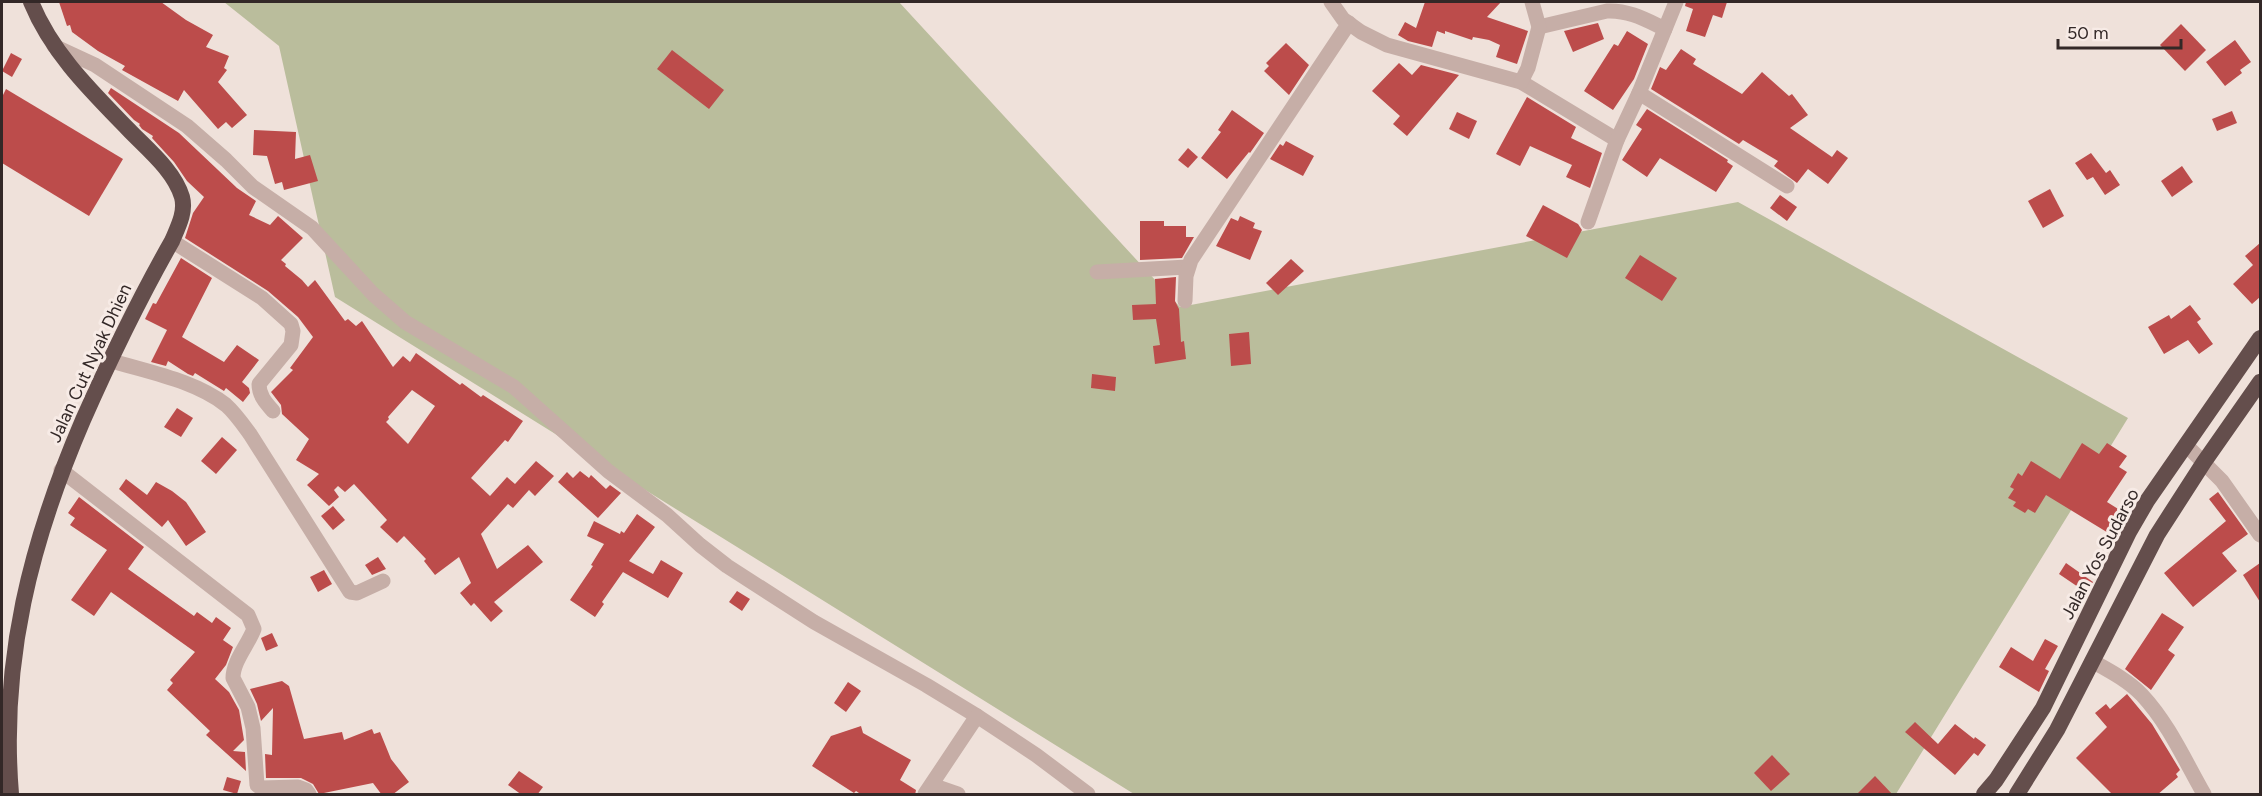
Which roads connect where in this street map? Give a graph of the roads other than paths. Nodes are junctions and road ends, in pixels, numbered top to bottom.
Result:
1 (31, 2) edge
2 (1331, 2) edge
3 (1532, 2) edge
4 (1676, 2) edge
5 (1349, 23) junction
6 (1539, 27) junction
7 (1665, 29) junction
8 (54, 46) junction
9 (1521, 82) junction
10 (1639, 93) junction
11 (1617, 140) junction
12 (1787, 186) dead end
13 (1588, 222) dead end
14 (172, 241) junction
15 (1188, 267) junction
16 (1097, 272) dead end
17 (1185, 302) dead end
18 (2260, 338) edge
19 (109, 360) junction
20 (2260, 382) edge
21 (273, 411) dead end
22 (2187, 446) junction
23 (2204, 462) junction
24 (61, 470) junction
25 (2260, 536) edge
26 (384, 581) dead end
27 (2092, 661) junction
28 (977, 716) junction
29 (929, 790) edge
30 (1083, 793) edge
31 (11, 795) edge
32 (309, 795) edge
33 (958, 795) edge
34 (1983, 795) edge
35 (2017, 795) edge
36 (2204, 795) edge

1 - 8 highway, Jalan Cut Nyak Dhien
2 - 5 street
3 - 6 street
4 - 7 street
5 - 9 street
5 - 15 street
6 - 7 street
6 - 9 street
7 - 10 street
8 - 14 highway, Jalan Cut Nyak Dhien
8 - 28 street
9 - 11 street
10 - 11 street
10 - 12 street
11 - 13 street
14 - 19 highway, Jalan Cut Nyak Dhien
14 - 21 street
15 - 16 street
15 - 17 street
18 - 22 highway, Jalan Yos Sudarso
19 - 24 highway, Jalan Cut Nyak Dhien
19 - 26 street
20 - 23 highway
22 - 23 street
22 - 34 highway, Jalan Yos Sudarso
23 - 25 street
23 - 27 highway
24 - 31 highway, Jalan Cut Nyak Dhien
24 - 32 street
27 - 35 highway
27 - 36 street
28 - 29 street
28 - 30 street
29 - 33 street

